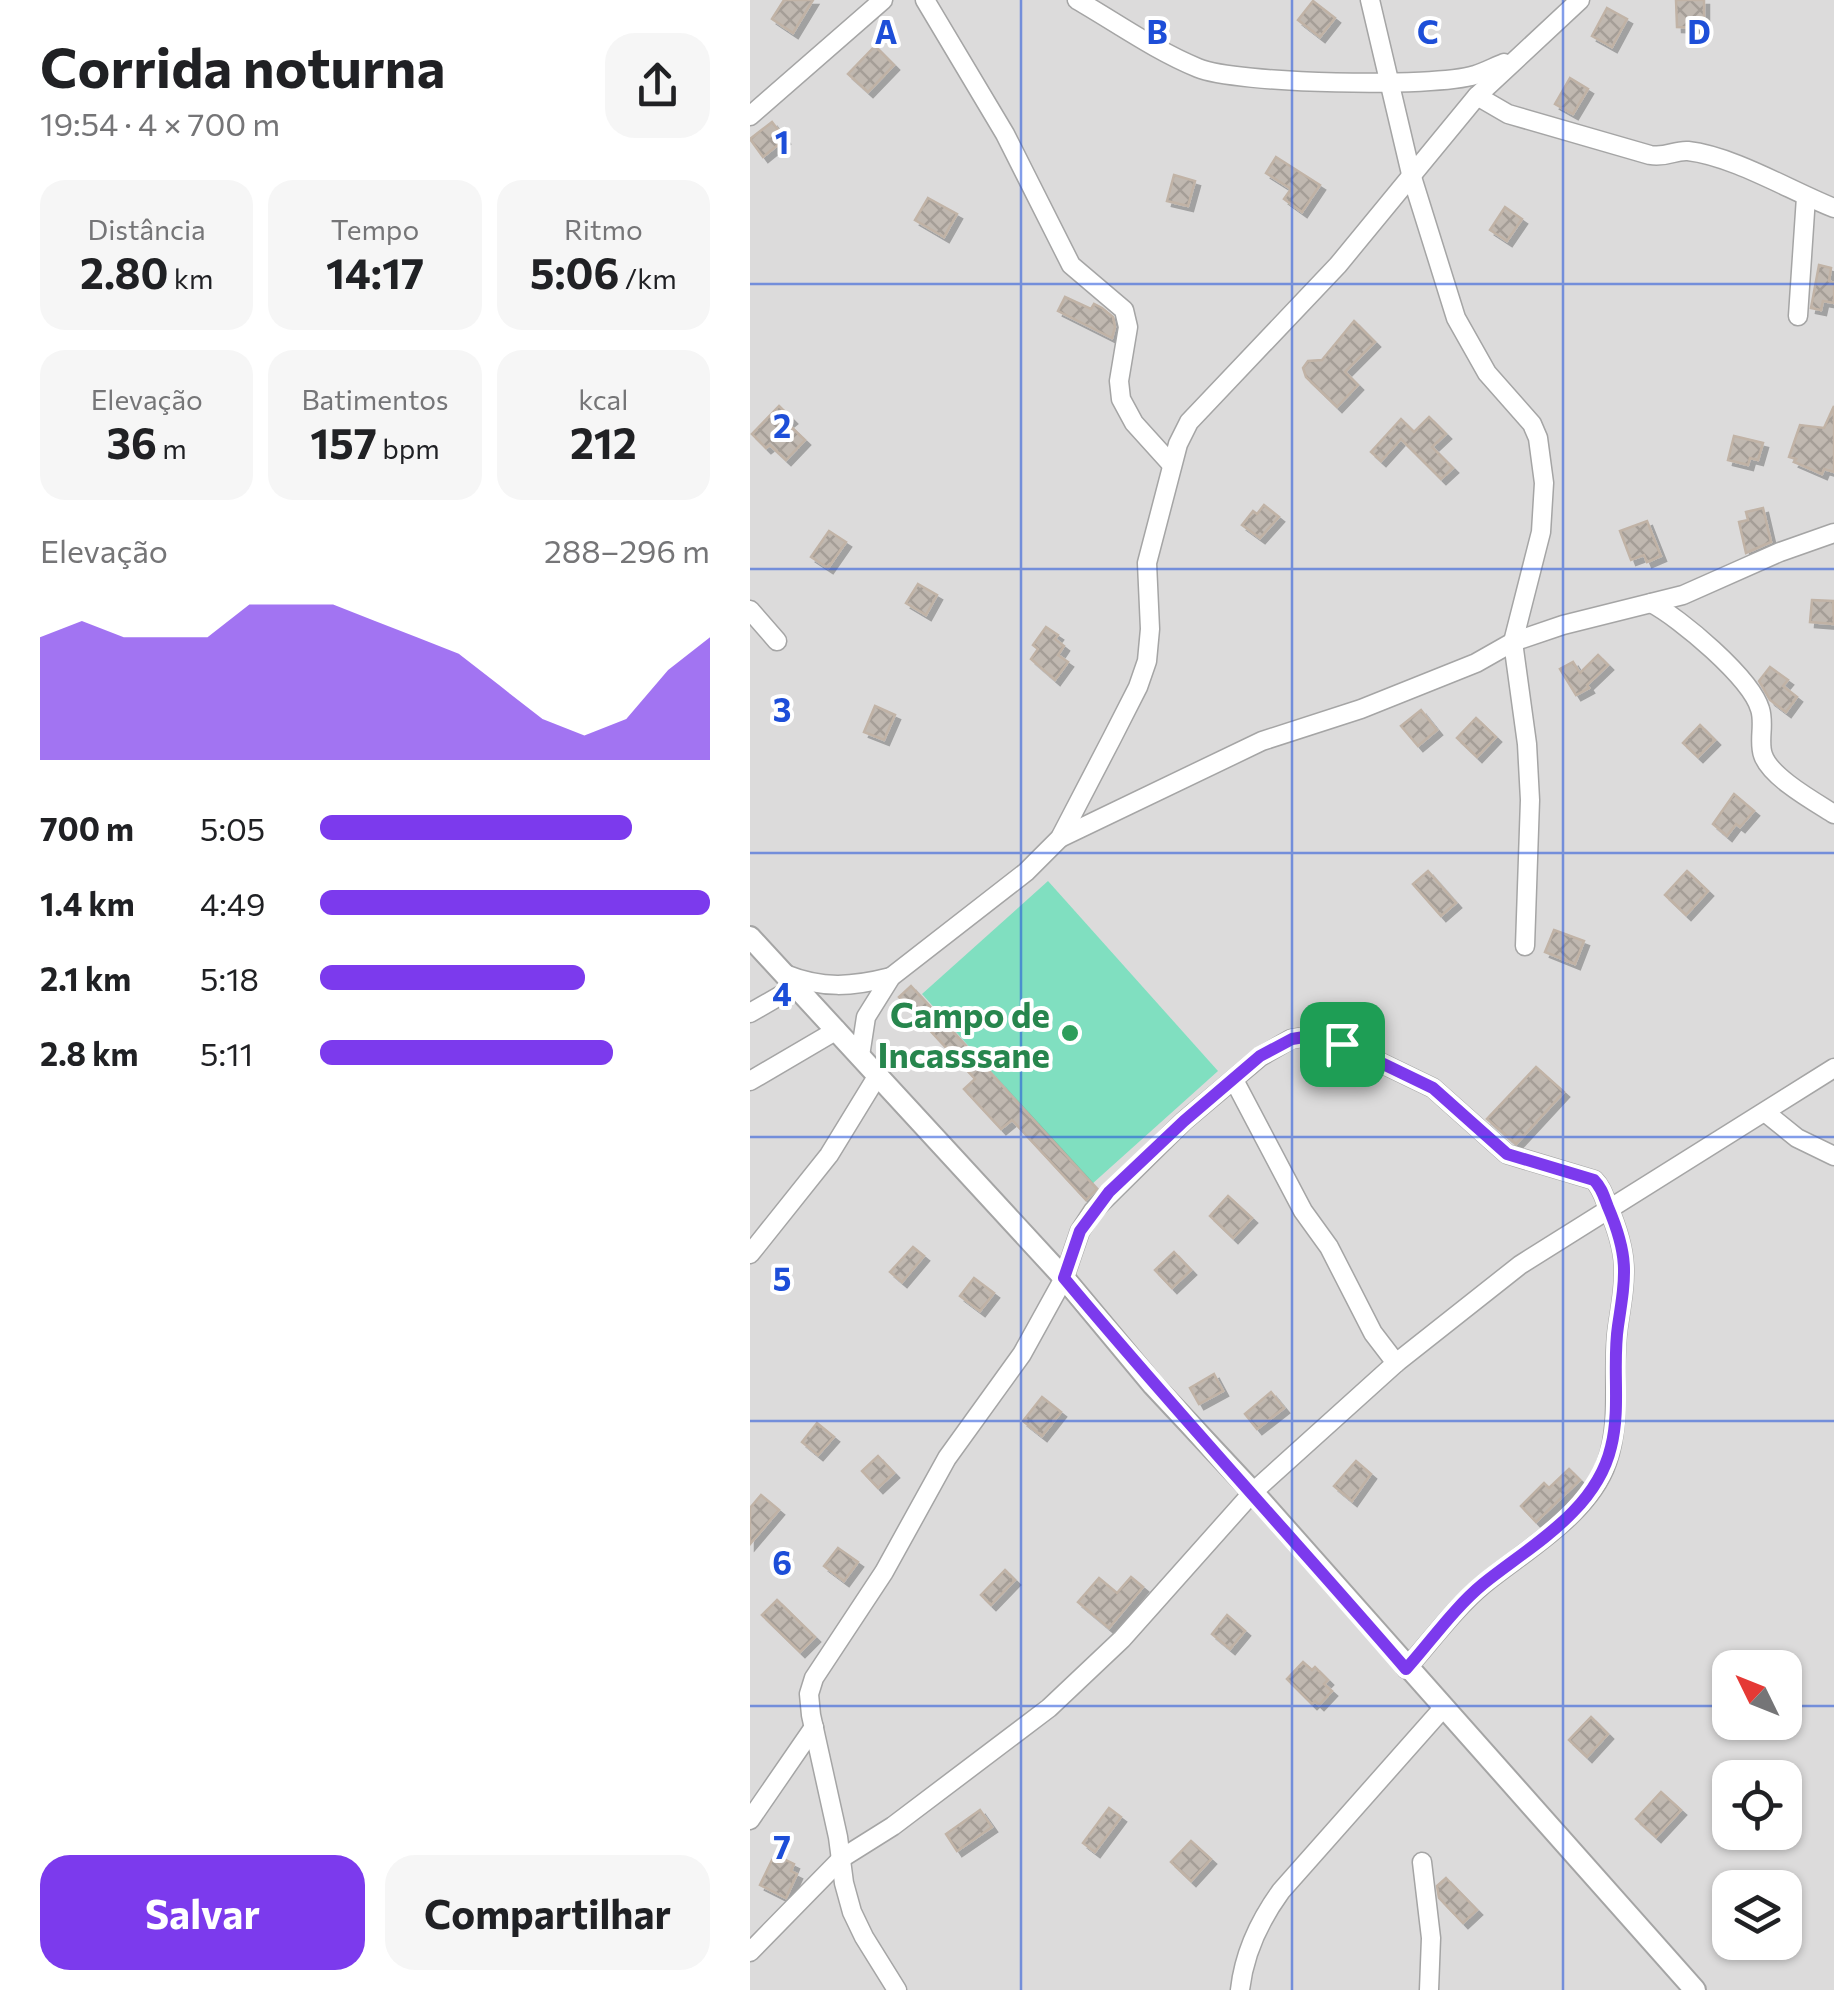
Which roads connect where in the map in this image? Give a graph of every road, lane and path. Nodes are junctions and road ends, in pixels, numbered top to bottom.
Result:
1 (883, 0) edge
2 (924, 0) edge
3 (1077, 0) edge
4 (1370, 0) edge
5 (1580, 0) edge
6 (1518, 56) junction
7 (1390, 81) junction
8 (1477, 96) junction
9 (750, 116) edge
10 (1411, 174) junction
11 (1806, 197) junction
12 (1834, 208) edge
13 (1798, 316) dead end
14 (1172, 465) junction
15 (1834, 533) edge
16 (1651, 602) junction
17 (750, 610) edge
18 (777, 641) dead end
19 (1513, 642) junction
20 (1834, 814) edge
21 (1060, 838) junction
22 (750, 937) edge
23 (1524, 946) dead end
24 (891, 978) junction
25 (789, 980) junction
26 (750, 1013) edge
27 (837, 1030) junction
28 (860, 1056) junction
29 (1834, 1068) edge
30 (878, 1074) junction
31 (1234, 1080) junction
32 (750, 1081) edge
33 (1766, 1114) junction
34 (1834, 1156) edge
35 (1609, 1209) junction
36 (750, 1254) edge
37 (1064, 1278) junction
38 (1396, 1363) junction
39 (1252, 1492) junction
40 (1406, 1669) junction
41 (1444, 1707) junction
42 (814, 1727) junction
43 (750, 1820) edge
44 (842, 1858) junction
45 (1422, 1862) dead end
46 (750, 1952) edge
47 (897, 1990) edge
48 (1240, 1990) edge
49 (1429, 1990) edge
50 (1695, 1990) edge

1 - 9 street
2 - 14 street
3 - 7 street
4 - 7 street
5 - 6 street
6 - 7 street
6 - 8 street
7 - 10 street
8 - 10 street
8 - 11 street
10 - 14 street
10 - 19 street
11 - 12 street
11 - 13 street
14 - 21 street
15 - 16 street
16 - 19 street
16 - 20 street
17 - 18 street
19 - 21 street
19 - 23 street
21 - 24 street
22 - 25 street
24 - 25 street
24 - 28 street
25 - 26 street
25 - 27 street
27 - 28 street
27 - 32 street
28 - 30 street
29 - 33 street
30 - 36 street
30 - 37 street
31 - 35 street
31 - 37 street
31 - 38 street
33 - 34 street
33 - 35 street
35 - 38 street
35 - 40 street
37 - 39 street
37 - 42 street
38 - 39 street
39 - 40 street
39 - 44 street
40 - 41 street
41 - 48 street
41 - 50 street
42 - 43 street
42 - 44 street
44 - 46 street
44 - 47 street
45 - 49 street

